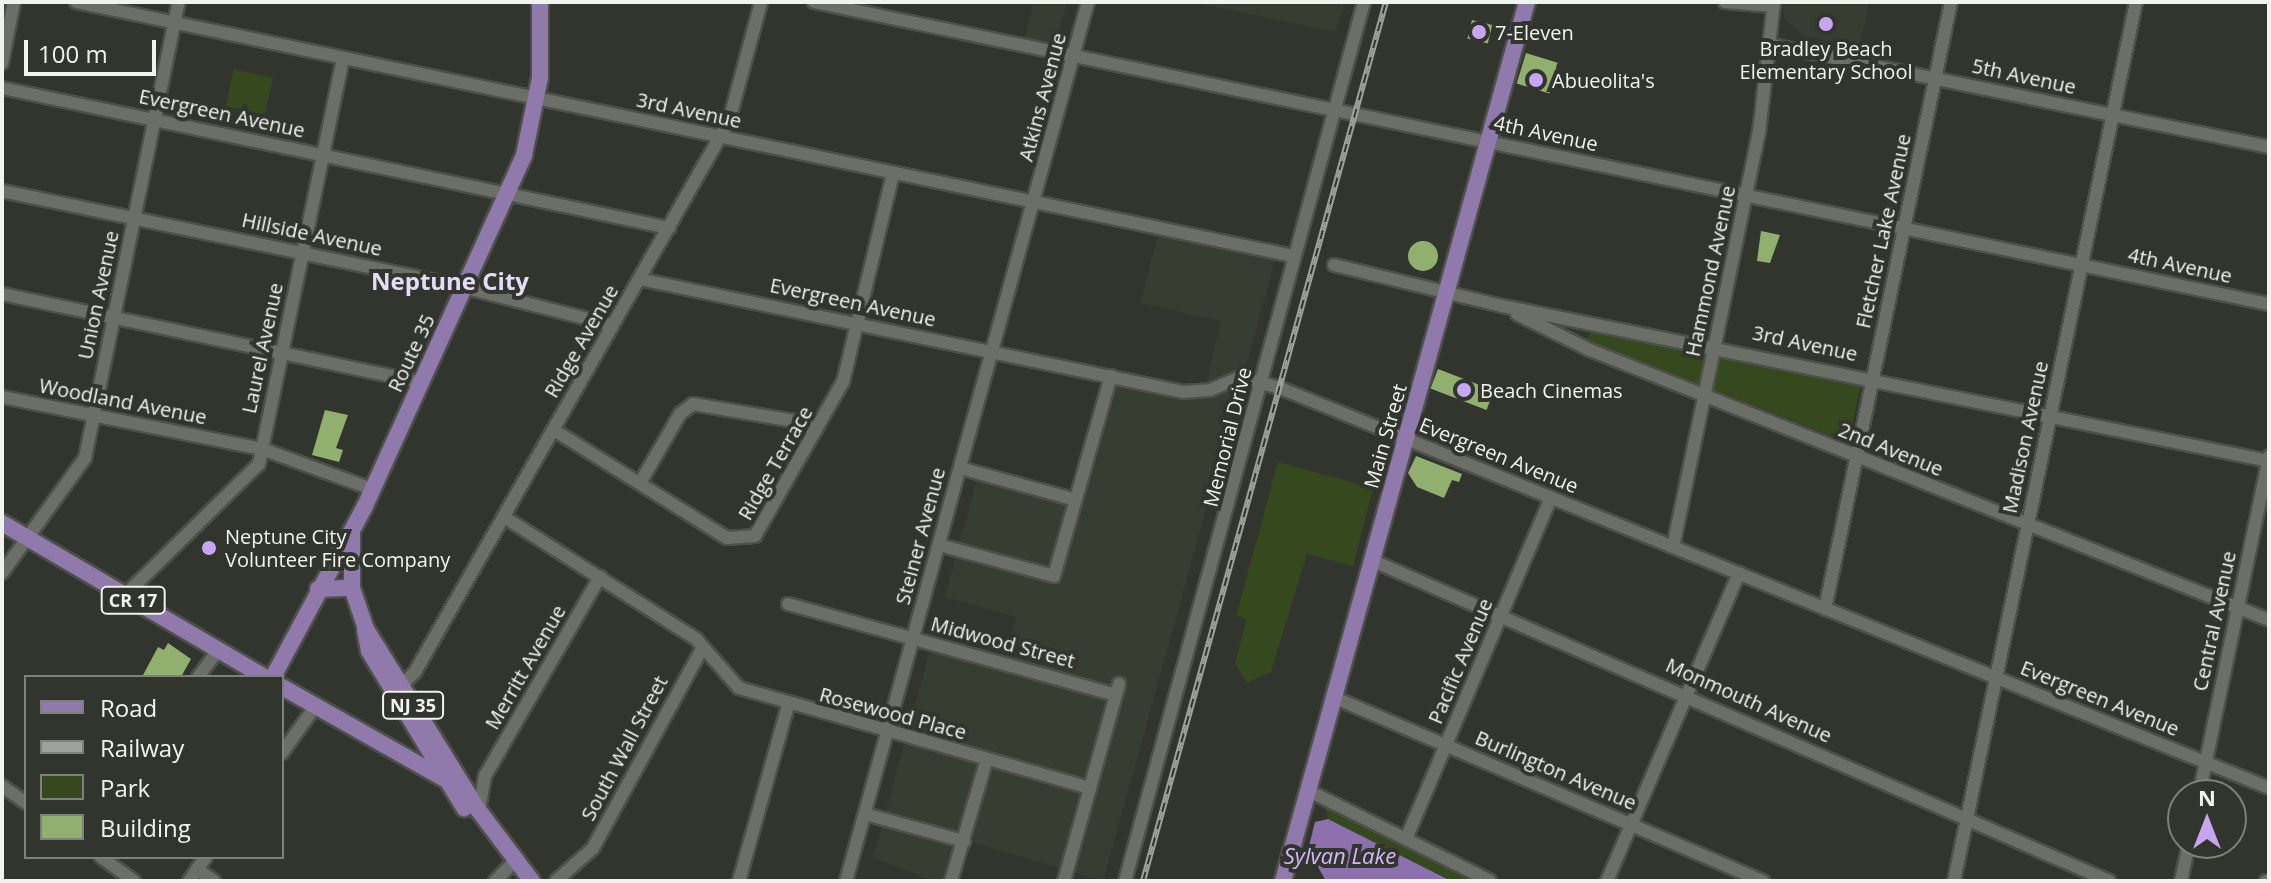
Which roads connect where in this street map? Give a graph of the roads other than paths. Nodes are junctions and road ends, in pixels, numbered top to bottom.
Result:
1 (14, 2) edge
2 (76, 2) edge
3 (179, 2) edge
4 (540, 2) edge
5 (761, 2) edge
6 (814, 2) edge
7 (1088, 2) edge
8 (1364, 2) edge
9 (1527, 2) edge
10 (1725, 2) edge
11 (1951, 2) edge
12 (2136, 2) edge
13 (1774, 4) edge
14 (175, 23) junction
15 (1771, 45) junction
16 (1074, 56) junction
17 (343, 58) junction
18 (2, 63) edge
19 (1935, 78) junction
20 (2, 88) edge
21 (537, 98) junction
22 (1334, 111) junction
23 (2112, 115) junction
24 (155, 120) junction
25 (720, 137) junction
26 (1488, 142) junction
27 (2269, 147) edge
28 (323, 155) junction
29 (893, 173) junction
30 (2, 191) edge
31 (508, 192) junction
32 (1746, 195) junction
33 (1033, 202) junction
34 (135, 218) junction
35 (669, 228) junction
36 (1903, 228) junction
37 (302, 253) junction
38 (1293, 256) junction
39 (1334, 265) dead end
40 (2081, 265) junction
41 (639, 279) junction
42 (463, 289) junction
43 (1447, 290) junction
44 (2, 294) edge
45 (2269, 304) edge
46 (1502, 306) junction
47 (114, 317) junction
48 (854, 323) junction
49 (612, 325) junction
50 (1715, 345) junction
51 (282, 352) junction
52 (992, 352) junction
53 (1111, 376) junction
54 (1872, 378) junction
55 (420, 382) junction
56 (1262, 382) junction
57 (1704, 396) junction
58 (2, 397) edge
59 (2051, 415) junction
60 (94, 416) junction
61 (554, 430) junction
62 (816, 431) junction
63 (1405, 439) junction
64 (262, 449) junction
65 (1856, 457) junction
66 (2269, 459) edge
67 (960, 468) junction
68 (640, 483) junction
69 (372, 489) junction
70 (1551, 498) junction
71 (1076, 500) junction
72 (504, 517) junction
73 (2, 523) edge
74 (2028, 526) junction
75 (352, 529) junction
76 (28, 538) junction
77 (939, 545) junction
78 (1673, 547) junction
79 (1371, 560) junction
80 (2, 573) edge
81 (1739, 573) junction
82 (600, 577) junction
83 (352, 588) junction
84 (318, 589) junction
85 (125, 595) junction
86 (788, 604) dead end
87 (1825, 609) junction
88 (2237, 610) junction
89 (1501, 616) junction
90 (2269, 620) edge
91 (366, 629) junction
92 (913, 639) junction
93 (702, 649) junction
94 (218, 650) junction
95 (199, 675) edge
96 (261, 675) edge
97 (274, 675) edge
98 (1996, 679) junction
99 (402, 685) junction
100 (284, 688) edge
101 (1687, 695) junction
102 (1333, 697) junction
103 (788, 705) junction
104 (315, 707) junction
105 (887, 732) junction
106 (1446, 745) junction
107 (284, 750) edge
108 (401, 758) junction
109 (987, 759) junction
110 (2205, 762) junction
111 (485, 776) junction
112 (2202, 779) edge
113 (452, 780) junction
114 (2, 786) edge
115 (1090, 788) junction
116 (2269, 788) edge
117 (1307, 790) junction
118 (24, 802) edge
119 (472, 810) junction
120 (865, 814) junction
121 (1968, 818) junction
122 (1631, 825) junction
123 (1406, 839) junction
124 (964, 841) junction
125 (104, 859) edge
126 (204, 859) edge
127 (2186, 859) edge
128 (511, 865) junction
129 (197, 869) junction
130 (134, 881) edge
131 (189, 881) edge
132 (214, 881) edge
133 (495, 881) edge
134 (529, 881) edge
135 (556, 881) edge
136 (739, 881) edge
137 (846, 881) edge
138 (951, 881) edge
139 (1064, 881) edge
140 (1125, 881) edge
141 (1283, 881) edge
142 (1490, 881) edge
143 (1607, 881) edge
144 (1763, 881) edge
145 (1954, 881) edge
146 (2109, 881) edge
147 (2181, 881) edge

1 - 18 street
2 - 14 street, 3rd Avenue
3 - 14 street, Union Avenue
4 - 21 main road, Route 35 / NJ 35
5 - 25 street, Ridge Avenue
6 - 16 street, 4th Avenue
7 - 16 street, Atkins Avenue
8 - 22 street, Memorial Drive
9 - 26 main road, Main Street
10 - 13 street
11 - 19 street, Fletcher Lake Avenue
12 - 23 street, Madison Avenue
13 - 15 street, Hammond Avenue
14 - 17 street, 3rd Avenue
14 - 24 street, Union Avenue
15 - 19 street, 5th Avenue
15 - 32 street, Hammond Avenue
16 - 22 street, 4th Avenue
16 - 33 street, Atkins Avenue
17 - 21 street, 3rd Avenue
17 - 28 street, Laurel Avenue
19 - 23 street, 5th Avenue
19 - 36 street, Fletcher Lake Avenue
20 - 24 street, Evergreen Avenue
21 - 25 street, 3rd Avenue
21 - 31 main road, Route 35 / NJ 35
22 - 26 street, 4th Avenue
22 - 38 street, Memorial Drive
23 - 27 street, 5th Avenue
23 - 40 street, Madison Avenue
24 - 28 street, Evergreen Avenue
24 - 34 street, Union Avenue
25 - 29 street, 3rd Avenue
25 - 35 street, Ridge Avenue
26 - 32 street, 4th Avenue
26 - 43 main road, Main Street
28 - 31 street, Evergreen Avenue
28 - 37 street, Laurel Avenue
29 - 33 street, 3rd Avenue
29 - 48 street, Ridge Terrace
30 - 34 street, Hillside Avenue
31 - 35 street, Evergreen Avenue
31 - 42 main road, Route 35 / NJ 35
32 - 36 street, 4th Avenue
32 - 50 street, Hammond Avenue
33 - 38 street, 3rd Avenue
33 - 52 street, Steiner Avenue
34 - 37 street, Hillside Avenue
34 - 47 street, Union Avenue
35 - 41 street, Ridge Avenue
36 - 40 street, 4th Avenue
36 - 54 street, Fletcher Lake Avenue
37 - 42 street, Hillside Avenue
37 - 51 street, Laurel Avenue
38 - 56 street, Memorial Drive
39 - 43 street, 3rd Avenue
40 - 45 street, 4th Avenue
40 - 59 street, Madison Avenue
41 - 48 street, Evergreen Avenue
41 - 49 street, Ridge Avenue
42 - 49 street, Hillside Avenue
42 - 55 main road, Route 35 / NJ 35
43 - 46 street, 3rd Avenue
43 - 63 main road, Main Street
44 - 47 street
46 - 50 street, 3rd Avenue
46 - 57 street, 2nd Avenue
47 - 51 street
47 - 60 street, Union Avenue
48 - 52 street, Evergreen Avenue
48 - 62 street, Ridge Terrace
49 - 61 street, Ridge Avenue
50 - 54 street, 3rd Avenue
50 - 57 street, Hammond Avenue
51 - 55 street
51 - 64 street, Laurel Avenue
52 - 53 street, Evergreen Avenue
52 - 67 street, Steiner Avenue
53 - 56 street, Evergreen Avenue
53 - 71 street
54 - 59 street, 3rd Avenue
54 - 65 street, Fletcher Lake Avenue
55 - 69 main road, Route 35 / NJ 35
56 - 63 street, Evergreen Avenue
56 - 140 street, Memorial Drive
57 - 65 street, 2nd Avenue
57 - 78 street, Hammond Avenue
58 - 60 street, Woodland Avenue
59 - 66 street, 3rd Avenue
59 - 74 street, Madison Avenue
60 - 64 street, Woodland Avenue
60 - 76 street, Union Avenue
61 - 68 street, Ridge Terrace
61 - 72 street, Ridge Avenue
62 - 68 street
62 - 68 street, Ridge Terrace
63 - 70 street, Evergreen Avenue
63 - 79 main road, Main Street
64 - 69 street, Woodland Avenue
64 - 85 street, Laurel Avenue
65 - 74 street, 2nd Avenue
65 - 87 street, Fletcher Lake Avenue
66 - 88 street, Central Avenue
67 - 71 street
67 - 77 street, Steiner Avenue
69 - 75 main road, Route 35 / NJ 35
70 - 78 street, Evergreen Avenue
70 - 89 street, Pacific Avenue
71 - 77 street
72 - 82 street
72 - 99 street, Ridge Avenue
73 - 76 main road, CR 17
74 - 88 street, 2nd Avenue
74 - 98 street, Madison Avenue
75 - 83 main road, Route 35 / NJ 35
75 - 84 main road
76 - 80 street, Union Avenue
76 - 85 main road, CR 17
77 - 92 street, Steiner Avenue
78 - 81 street, Evergreen Avenue
79 - 89 street, Monmouth Avenue
79 - 102 main road, Main Street
81 - 87 street, Evergreen Avenue
81 - 101 street
82 - 93 street
82 - 111 street, Merritt Avenue
83 - 84 main road
83 - 91 main road, Route 35 / NJ 35
84 - 97 main road
85 - 94 main road, CR 17
86 - 92 street, Midwood Street
87 - 98 street, Evergreen Avenue
88 - 90 street, 2nd Avenue
88 - 110 street, Central Avenue
89 - 101 street, Monmouth Avenue
89 - 106 street, Pacific Avenue
91 - 99 main road, NJ 35
91 - 113 main road, NJ 35
92 - 105 street, Steiner Avenue
92 - 115 street, Midwood Street
93 - 103 street, Rosewood Place
93 - 135 street, South Wall Street
94 - 95 street
94 - 96 main road, CR 17
98 - 110 street, Evergreen Avenue
98 - 121 street, Madison Avenue
99 - 113 main road, NJ 35
100 - 104 main road
101 - 121 street, Monmouth Avenue
101 - 122 street
102 - 106 street, Burlington Avenue
102 - 117 main road, Main Street
103 - 105 street, Rosewood Place
103 - 136 street
104 - 107 street
104 - 108 main road
105 - 109 street, Rosewood Place
105 - 120 street, Steiner Avenue
106 - 122 street, Burlington Avenue
106 - 123 street, Pacific Avenue
108 - 113 main road
108 - 119 main road
109 - 115 street, Rosewood Place
109 - 124 street
110 - 112 street, Central Avenue
110 - 116 street, Evergreen Avenue
111 - 113 street
111 - 119 street, Merritt Avenue
113 - 119 main road
114 - 118 street
115 - 139 street
117 - 123 street
117 - 141 main road, Main Street
119 - 128 main road
119 - 134 main road
120 - 124 street
120 - 137 street, Steiner Avenue
121 - 145 street, Madison Avenue
121 - 146 street, Monmouth Avenue
122 - 143 street
122 - 144 street, Burlington Avenue
123 - 142 street
124 - 138 street
125 - 130 street
126 - 129 street
127 - 147 street
128 - 133 street
128 - 134 main road
129 - 131 street
129 - 132 street

